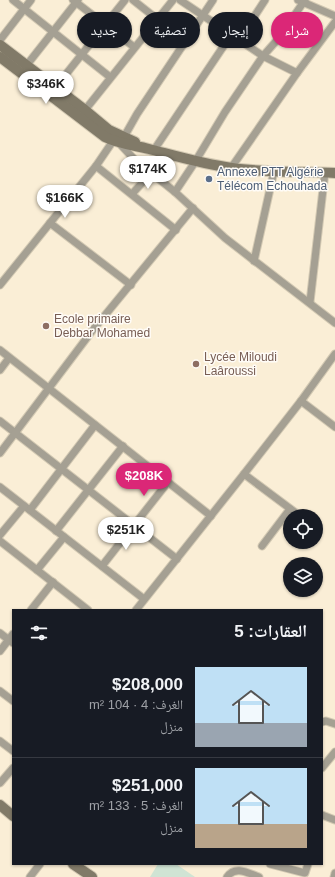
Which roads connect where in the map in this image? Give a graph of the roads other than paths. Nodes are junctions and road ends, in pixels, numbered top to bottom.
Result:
1 (13, 0) edge
2 (31, 0) edge
3 (125, 0) edge
4 (133, 0) edge
5 (173, 0) edge
6 (180, 0) edge
7 (213, 0) edge
8 (265, 0) edge
9 (76, 1) edge
10 (302, 1) edge
11 (24, 9) junction
12 (90, 12) edge
13 (116, 12) edge
14 (148, 12) edge
15 (163, 12) edge
16 (257, 12) edge
17 (202, 16) junction
18 (335, 16) edge
19 (208, 20) edge
20 (335, 22) edge
21 (53, 32) junction
22 (0, 40) edge
23 (140, 40) edge
24 (134, 47) joint
25 (87, 48) edge
26 (222, 48) edge
27 (251, 48) edge
28 (1, 53) edge
29 (82, 54) junction
30 (263, 56) junction
31 (26, 66) junction
32 (297, 73) junction
33 (110, 77) junction
34 (55, 88) junction
35 (85, 110) junction
36 (119, 140) junction
37 (151, 149) junction
38 (195, 162) junction
39 (96, 166) junction
40 (231, 168) junction
41 (274, 171) junction
42 (330, 172) edge
43 (151, 173) junction
44 (175, 192) junction
45 (132, 194) junction
46 (193, 208) junction
47 (50, 222) junction
48 (176, 230) junction
49 (254, 261) junction
50 (0, 285) edge
51 (131, 285) junction
52 (310, 302) junction
53 (335, 323) edge
54 (0, 350) edge
55 (335, 354) edge
56 (9, 358) junction
57 (0, 370) edge
58 (48, 389) junction
59 (301, 400) junction
60 (0, 422) edge
61 (95, 425) junction
62 (335, 427) edge
63 (14, 433) junction
64 (123, 446) junction
65 (0, 453) edge
66 (61, 468) junction
67 (244, 474) junction
68 (168, 482) junction
69 (0, 487) edge
70 (88, 490) junction
71 (27, 508) junction
72 (290, 509) edge
73 (211, 516) junction
74 (283, 518) edge
75 (134, 525) junction
76 (56, 531) junction
77 (0, 536) edge
78 (64, 537) junction
79 (0, 541) edge
80 (262, 546) dead end
81 (177, 558) junction
82 (102, 566) junction
83 (37, 570) junction
84 (53, 582) junction
85 (144, 600) junction
86 (32, 609) edge
87 (85, 609) edge
88 (137, 609) edge
89 (0, 633) edge
90 (12, 639) edge
91 (0, 651) edge
92 (0, 691) edge
93 (12, 700) edge
94 (323, 722) edge
95 (335, 724) edge
96 (0, 741) edge
97 (12, 750) edge
98 (335, 752) edge
99 (323, 767) edge
100 (12, 769) edge
101 (0, 783) edge
102 (0, 805) edge
103 (12, 815) edge
104 (323, 816) edge
105 (335, 820) edge
106 (39, 865) edge
107 (274, 865) edge
108 (308, 865) edge
109 (85, 867) edge
110 (335, 873) edge
111 (30, 877) edge
112 (92, 877) edge
113 (227, 877) edge
114 (259, 877) edge
115 (334, 877) edge

1 - 11 street
2 - 11 street
3 - 13 street
4 - 14 street
5 - 15 street
6 - 17 street
7 - 17 street
8 - 16 street
9 - 12 street
9 - 21 street
10 - 18 street
10 - 30 street
11 - 21 street
11 - 22 street
17 - 19 street
17 - 36 street
20 - 32 street
21 - 29 street
21 - 31 street
23 - 24 street
24 - 33 street
25 - 29 street
26 - 37 street
27 - 30 street
28 - 31 street
28 - 36 street
29 - 33 street
29 - 34 street
30 - 32 street
30 - 38 street
31 - 34 street
32 - 40 street
33 - 35 street
34 - 35 street
35 - 36 street
36 - 37 street
36 - 39 street
36 - 43 street
37 - 38 street
38 - 40 street
38 - 44 street
39 - 45 street
39 - 47 street
40 - 41 street
41 - 42 street
41 - 49 street
42 - 52 street
43 - 44 street
43 - 45 street
44 - 46 street
45 - 48 street
46 - 48 street
46 - 49 street
47 - 50 street
47 - 51 street
48 - 51 street
49 - 52 street
51 - 58 street
52 - 53 street
54 - 56 street
55 - 59 street
56 - 57 street
56 - 58 street
58 - 61 street
58 - 63 street
59 - 62 street
59 - 67 street
60 - 63 street
61 - 64 street
61 - 66 street
63 - 65 street
63 - 66 street
64 - 68 street
64 - 70 street
66 - 70 street
66 - 71 street
67 - 72 street
67 - 73 street
68 - 73 street
68 - 75 street
69 - 71 street
70 - 75 street
70 - 76 street
71 - 76 street
71 - 77 street
73 - 81 street
74 - 80 street
75 - 81 street
75 - 82 street
76 - 78 street
78 - 82 street
78 - 83 street
79 - 83 street
81 - 85 street
82 - 85 street
83 - 84 street
84 - 86 street
84 - 87 street
85 - 88 street
89 - 90 street
90 - 91 street
92 - 93 street
94 - 95 street
96 - 97 street
98 - 99 street
100 - 101 street
102 - 103 street
104 - 105 street
106 - 111 street
107 - 108 street
109 - 112 street
110 - 115 street
113 - 114 street

